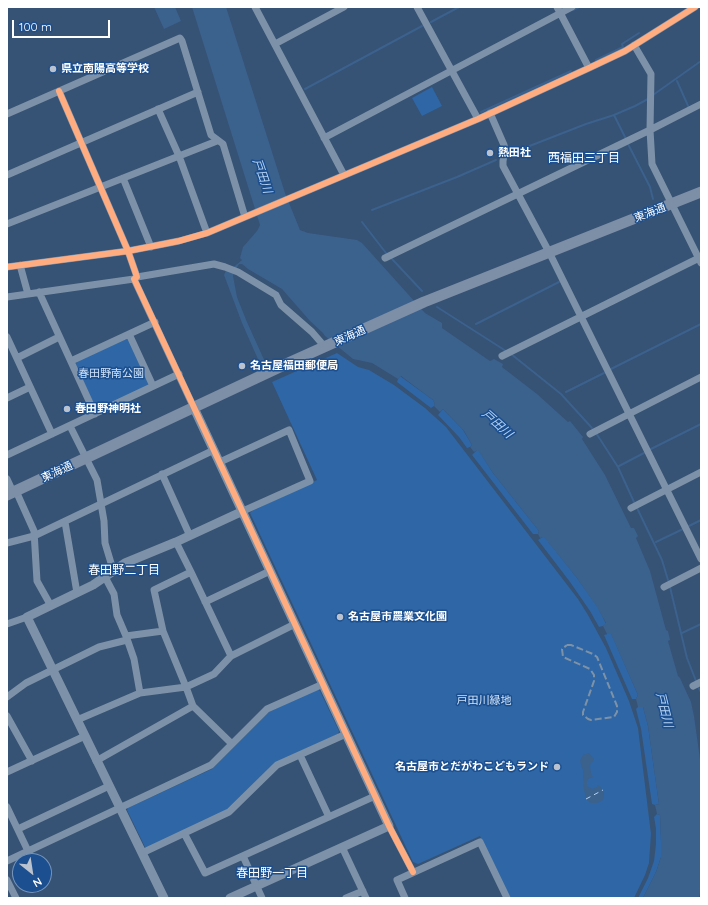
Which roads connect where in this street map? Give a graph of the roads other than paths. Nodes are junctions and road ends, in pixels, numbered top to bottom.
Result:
1 (255, 7) edge
2 (344, 7) edge
3 (417, 7) edge
4 (572, 7) edge
5 (695, 7) edge
6 (559, 10) edge
7 (275, 44) junction
8 (634, 45) junction
9 (589, 68) junction
10 (452, 71) junction
11 (59, 91) junction
12 (198, 92) junction
13 (701, 104) edge
14 (158, 109) junction
15 (490, 113) junction
16 (7, 114) edge
17 (478, 119) junction
18 (650, 130) junction
19 (324, 138) junction
20 (217, 141) junction
21 (82, 142) junction
22 (179, 156) junction
23 (344, 174) junction
24 (7, 175) edge
25 (123, 178) junction
26 (101, 187) junction
27 (701, 192) edge
28 (518, 194) junction
29 (671, 204) junction
30 (245, 217) junction
31 (7, 224) edge
32 (207, 233) junction
33 (151, 247) junction
34 (128, 251) junction
35 (549, 252) junction
36 (385, 258) dead end
37 (700, 260) edge
38 (20, 265) junction
39 (7, 267) edge
40 (136, 278) junction
41 (39, 292) junction
42 (28, 294) junction
43 (7, 297) edge
44 (581, 317) junction
45 (155, 322) junction
46 (129, 334) junction
47 (60, 337) junction
48 (8, 341) edge
49 (325, 347) junction
50 (502, 356) dead end
51 (16, 358) junction
52 (71, 361) junction
53 (179, 374) junction
54 (701, 377) edge
55 (153, 386) junction
56 (30, 388) junction
57 (7, 398) edge
58 (194, 408) junction
59 (629, 413) junction
60 (95, 414) junction
61 (70, 426) junction
62 (52, 434) junction
63 (590, 434) dead end
64 (214, 450) junction
65 (7, 455) edge
66 (85, 458) junction
67 (220, 462) junction
68 (701, 472) edge
69 (162, 474) junction
70 (7, 480) edge
71 (667, 489) junction
72 (12, 493) edge
73 (101, 504) junction
74 (631, 508) dead end
75 (243, 512) junction
76 (65, 522) junction
77 (34, 536) junction
78 (190, 536) junction
79 (176, 542) junction
80 (7, 543) edge
81 (701, 559) edge
82 (701, 568) edge
83 (115, 570) junction
84 (270, 571) junction
85 (191, 572) junction
86 (105, 577) junction
87 (664, 587) dead end
88 (77, 592) junction
89 (205, 602) junction
90 (51, 606) junction
91 (27, 618) junction
92 (7, 624) edge
93 (295, 624) junction
94 (163, 631) junction
95 (126, 638) junction
96 (231, 656) junction
97 (52, 670) junction
98 (701, 682) edge
99 (323, 684) junction
100 (693, 686) dead end
101 (186, 687) junction
102 (140, 693) junction
103 (8, 694) edge
104 (193, 706) junction
105 (7, 716) edge
106 (77, 720) junction
107 (346, 734) junction
108 (84, 736) junction
109 (232, 744) junction
110 (300, 755) junction
111 (32, 761) junction
112 (96, 761) junction
113 (7, 772) edge
114 (109, 786) junction
115 (375, 796) junction
116 (7, 807) edge
117 (120, 808) junction
118 (329, 818) junction
119 (389, 826) junction
120 (18, 829) junction
121 (184, 833) junction
122 (342, 847) junction
123 (28, 851) junction
124 (142, 853) junction
125 (243, 856) junction
126 (7, 861) edge
127 (413, 872) junction
128 (7, 880) edge
129 (256, 886) junction
130 (362, 890) junction
131 (16, 898) edge
132 (164, 898) edge
133 (230, 898) edge
134 (262, 898) edge
135 (346, 898) edge
136 (366, 898) edge
137 (405, 898) edge
138 (507, 898) edge

1 - 7 street
2 - 7 street
3 - 10 street
4 - 6 street
5 - 8 street
6 - 9 street
6 - 10 street
7 - 19 street
8 - 9 street
8 - 18 street
9 - 15 street
10 - 17 street
10 - 19 street
11 - 12 street
11 - 16 street
11 - 21 street
12 - 14 street
12 - 20 street
13 - 18 street
14 - 21 street
14 - 22 street
15 - 17 street
15 - 28 street
17 - 23 street
18 - 28 street
18 - 29 street
19 - 23 street
20 - 22 street
20 - 30 street
21 - 24 street
21 - 26 street
22 - 25 street
22 - 32 street
23 - 30 street
25 - 26 street
25 - 33 street
26 - 31 street
26 - 34 street
27 - 29 main road, 東海通
28 - 35 street
28 - 36 street
29 - 35 main road, 東海通
29 - 37 street
30 - 32 street
32 - 33 street
33 - 34 street
34 - 38 street
34 - 40 street
35 - 44 street
35 - 49 main road, 東海通
37 - 44 street
38 - 39 street
38 - 42 street
40 - 41 street
40 - 45 street
40 - 49 street
41 - 42 street
41 - 47 street
42 - 43 street
44 - 50 street
44 - 59 street
45 - 46 street
45 - 53 street
46 - 52 street
46 - 55 street
47 - 51 street
47 - 52 street
48 - 51 street
49 - 58 main road, 東海通
51 - 56 street
52 - 60 street
53 - 55 street
53 - 58 street
54 - 59 street
55 - 60 street
56 - 57 street
56 - 62 street
58 - 64 street
58 - 66 main road, 東海通
59 - 63 street
59 - 71 street
60 - 61 street
61 - 62 street
61 - 66 street
62 - 65 street
64 - 67 street
64 - 69 street
66 - 72 main road, 東海通
66 - 73 street
67 - 75 street
67 - 75 street
68 - 71 street
69 - 73 street
69 - 78 street
70 - 72 street
71 - 74 street
71 - 81 street
72 - 77 street
73 - 76 street
73 - 83 street
75 - 78 street
75 - 84 street
76 - 77 street
76 - 88 street
77 - 80 street
77 - 90 street
78 - 79 street
79 - 83 street
79 - 85 street
82 - 87 street
83 - 86 street
84 - 89 street
84 - 93 street
85 - 89 street
85 - 94 street
86 - 88 street
86 - 95 street
88 - 90 street
89 - 96 street
90 - 91 street
91 - 92 street
91 - 97 street
93 - 96 street
93 - 99 street
94 - 95 street
94 - 101 street
95 - 97 street
95 - 102 street
96 - 101 street
97 - 103 street
97 - 106 street
98 - 100 street
99 - 107 street
99 - 109 street
101 - 102 street
101 - 104 street
102 - 106 street
104 - 109 street
104 - 112 street
105 - 111 street
106 - 108 street
107 - 110 street
107 - 115 street
108 - 111 street
108 - 112 street
109 - 117 street
110 - 118 street
110 - 121 street
111 - 113 street
112 - 114 street
114 - 117 street
114 - 120 street
115 - 118 street
115 - 119 street
116 - 120 street
117 - 123 street
117 - 124 street
118 - 125 street
119 - 122 street
119 - 127 street
120 - 123 street
121 - 124 street
121 - 125 street
122 - 129 street
122 - 130 street
123 - 126 street
124 - 132 street
125 - 129 street
127 - 137 street
127 - 138 street
128 - 131 street
129 - 133 street
129 - 134 street
130 - 135 street
130 - 136 street

